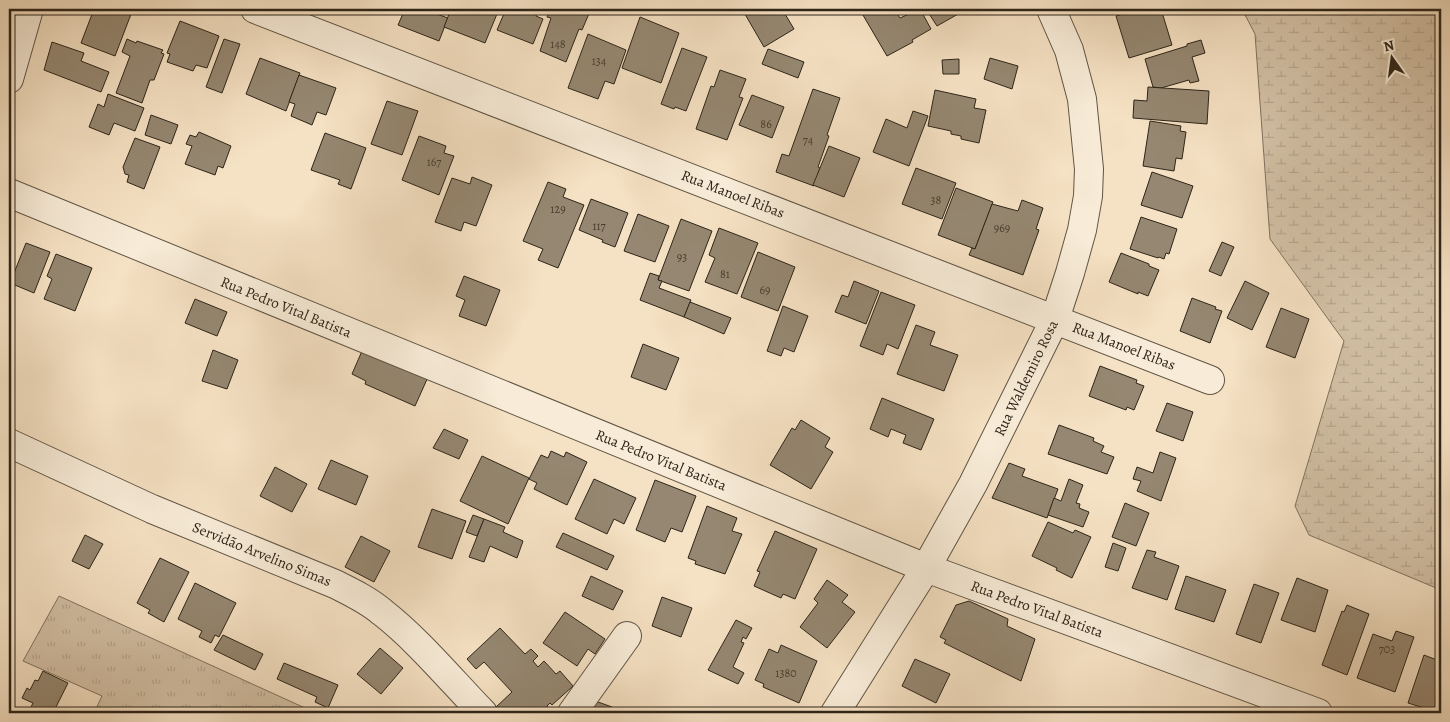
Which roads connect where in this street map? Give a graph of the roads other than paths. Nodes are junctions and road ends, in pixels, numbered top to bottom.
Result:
1 (29, 9) edge
2 (255, 9) edge
3 (1051, 9) edge
4 (9, 79) edge
5 (9, 193) edge
6 (1055, 319) junction
7 (1210, 380) dead end
8 (9, 443) edge
9 (926, 568) junction
10 (628, 636) dead end
11 (483, 713) edge
12 (572, 713) edge
13 (835, 713) edge
14 (1318, 713) edge

1 - 4 street
2 - 6 street, Rua Manoel Ribas
3 - 6 street, Rua Waldemiro Rosa
5 - 9 street, Rua Pedro Vital Batista
6 - 7 street, Rua Manoel Ribas
6 - 9 street, Rua Waldemiro Rosa
8 - 11 street, Servidão Arvelino Simas
9 - 13 street, Rua Waldemiro Rosa
9 - 14 street, Rua Pedro Vital Batista
10 - 12 street

